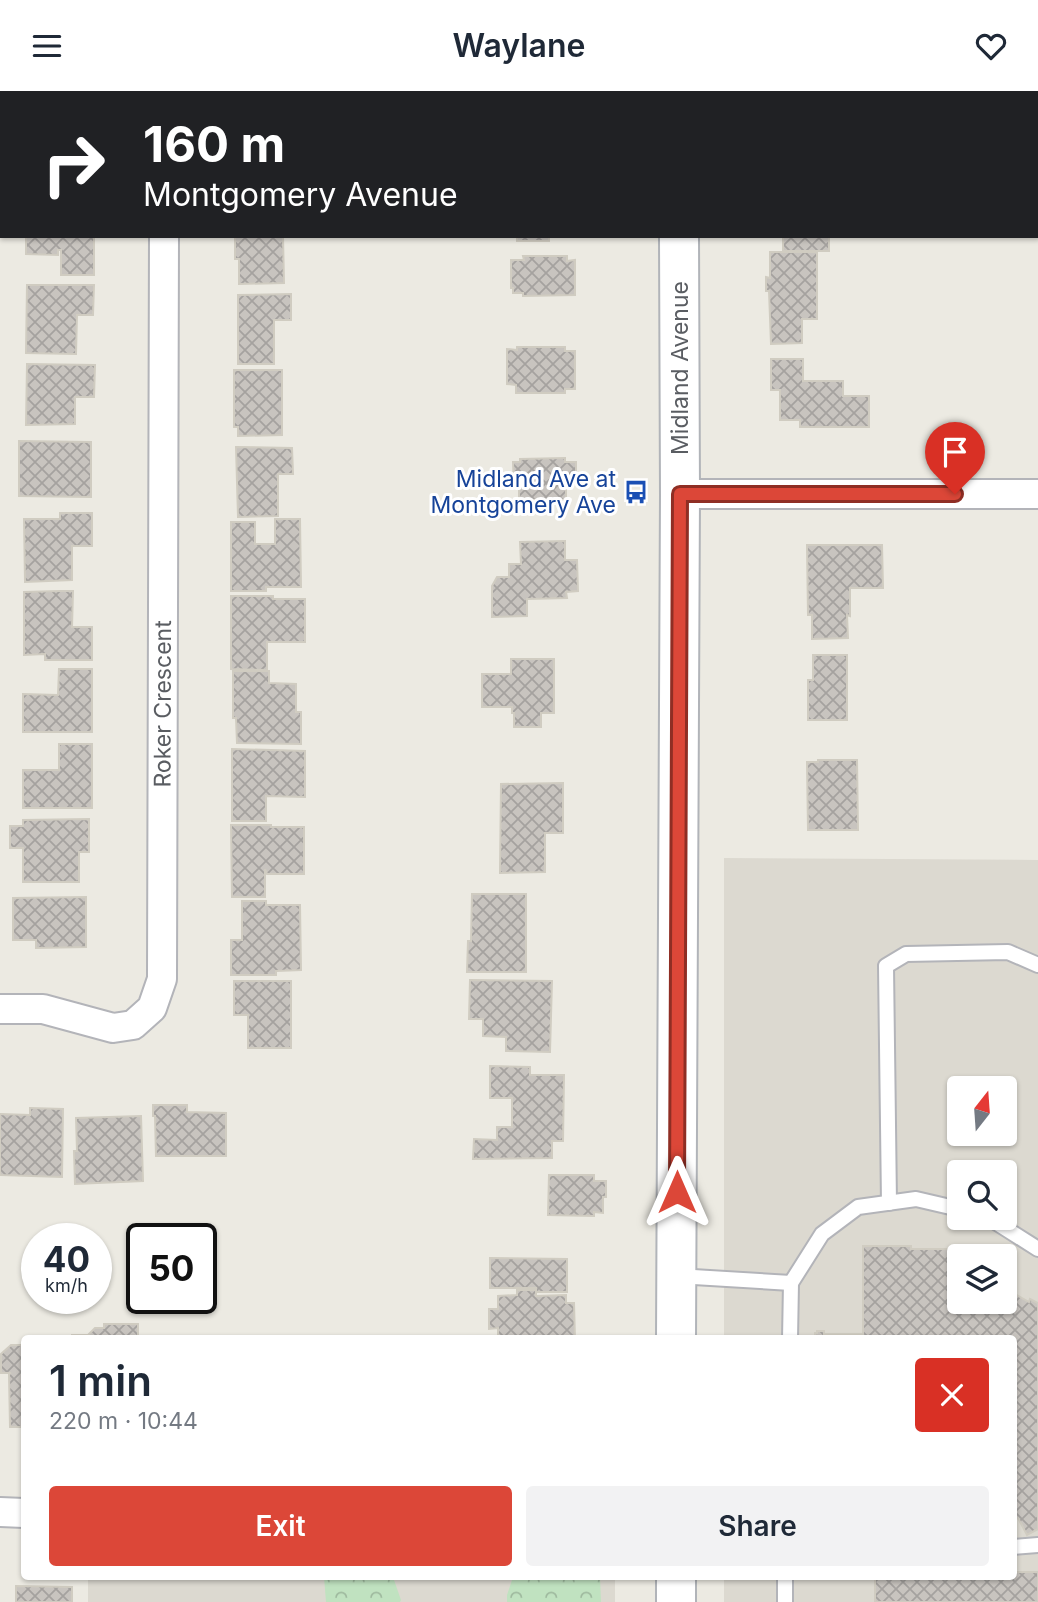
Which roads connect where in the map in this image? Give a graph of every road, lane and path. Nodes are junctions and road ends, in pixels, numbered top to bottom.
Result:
1 (164, 238) edge
2 (680, 238) edge
3 (680, 494) junction
4 (1038, 494) edge
5 (1038, 965) edge
6 (0, 1009) edge
7 (889, 1203) junction
8 (947, 1206) edge
9 (1008, 1230) edge
10 (1038, 1249) edge
11 (677, 1276) junction
12 (790, 1283) junction
13 (676, 1335) edge
14 (789, 1335) edge
15 (0, 1513) edge
16 (21, 1513) edge
17 (1038, 1545) edge
18 (1017, 1547) edge
19 (676, 1580) edge
20 (785, 1580) edge
21 (676, 1602) edge
22 (785, 1602) edge

1 - 6 street, Roker Crescent
2 - 3 main road, Midland Avenue
3 - 4 street
3 - 11 main road, Midland Avenue
5 - 7 lane
7 - 8 lane
7 - 12 lane
9 - 10 lane
11 - 12 lane
11 - 13 main road, Midland Avenue
12 - 14 lane
15 - 16 street
17 - 18 lane
19 - 21 main road
20 - 22 lane

